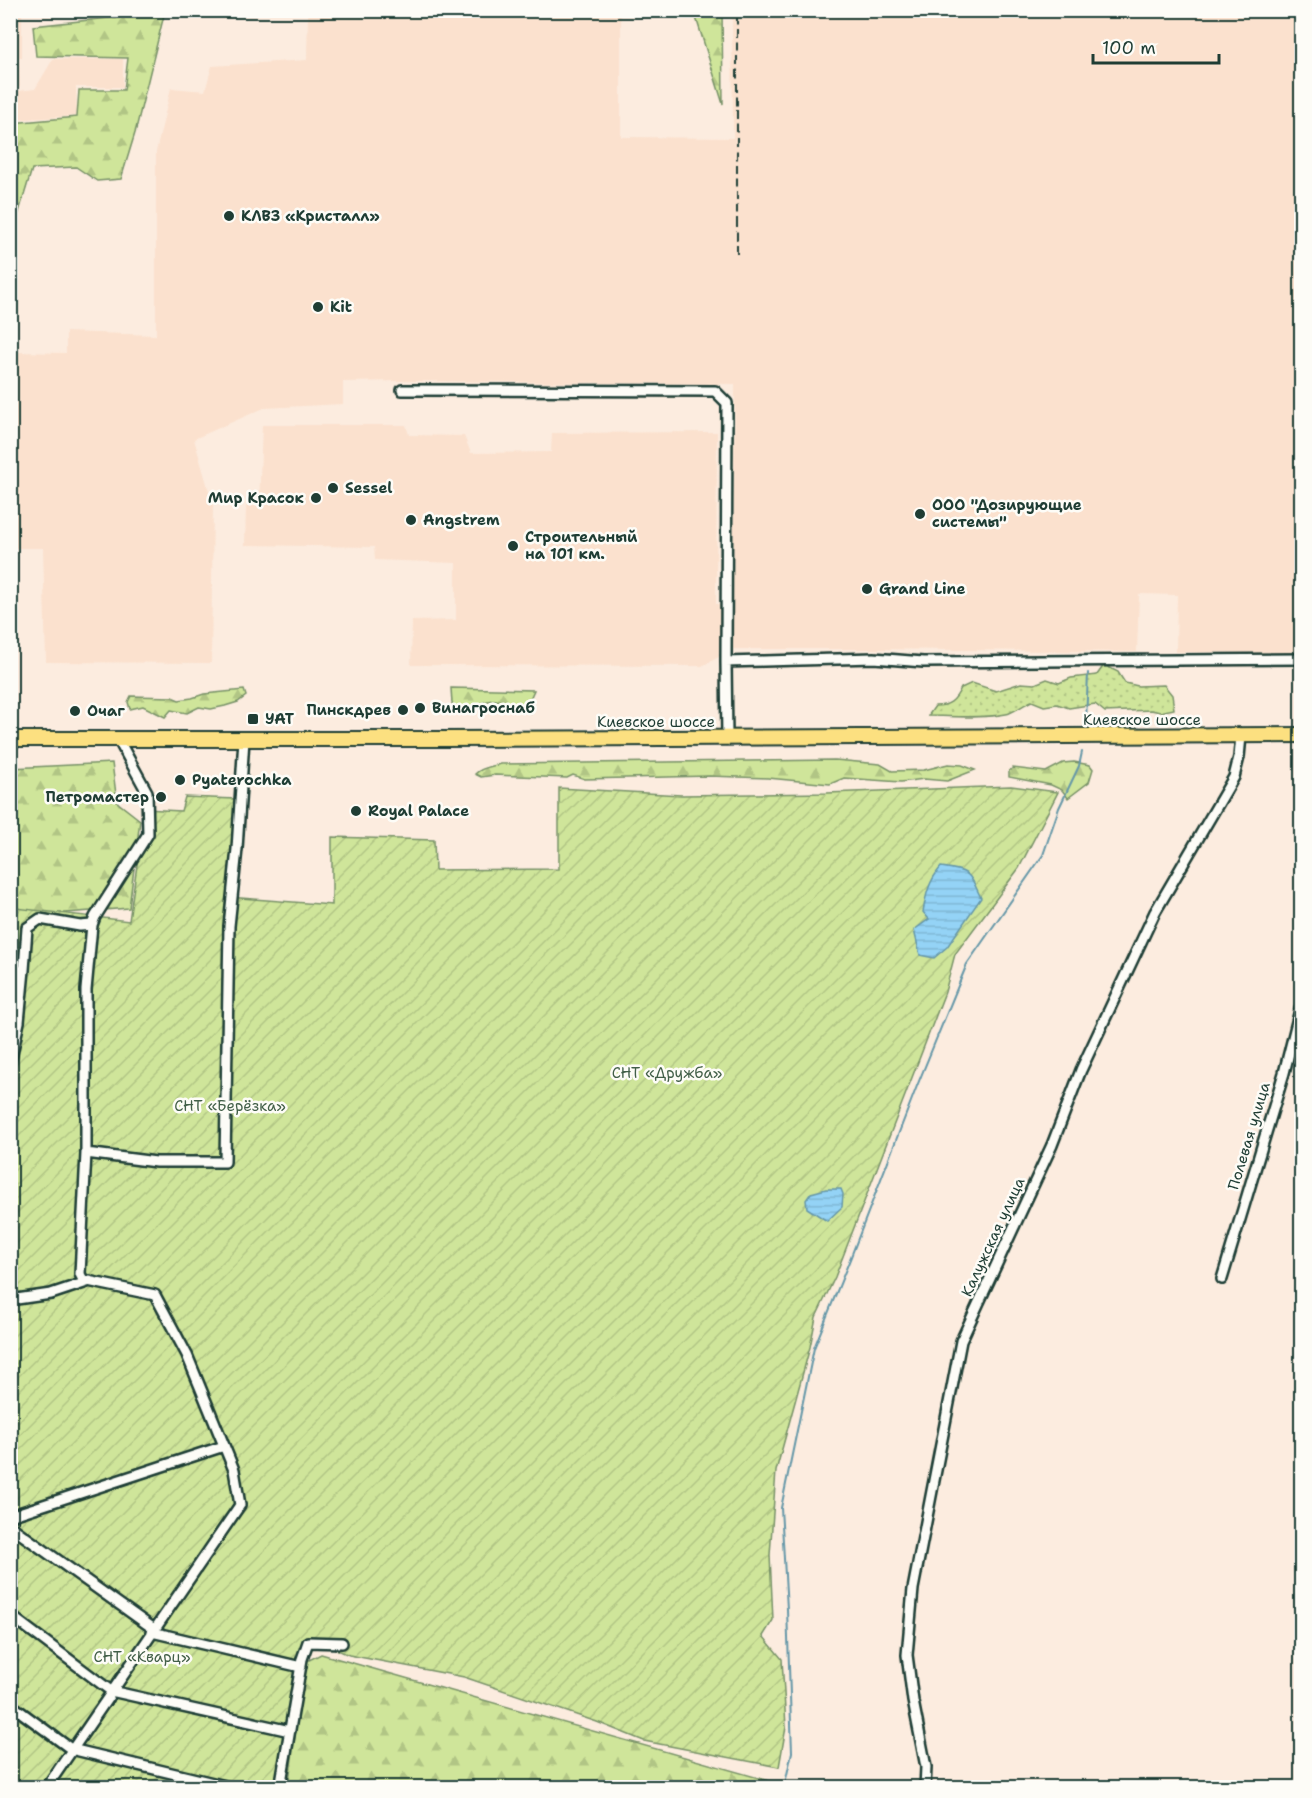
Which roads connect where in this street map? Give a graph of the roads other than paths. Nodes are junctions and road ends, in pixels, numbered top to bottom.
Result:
1 (402, 390) dead end
2 (1302, 658) edge
3 (726, 662) junction
4 (1302, 735) edge
5 (1240, 736) junction
6 (727, 738) junction
7 (10, 739) edge
8 (118, 739) junction
9 (244, 739) junction
10 (92, 925) junction
11 (24, 970) junction
12 (10, 973) edge
13 (1302, 1002) edge
14 (10, 1063) edge
15 (86, 1153) junction
16 (1222, 1279) dead end
17 (90, 1281) junction
18 (10, 1300) edge
19 (224, 1446) junction
20 (10, 1516) edge
21 (10, 1526) edge
22 (10, 1615) edge
23 (153, 1630) junction
24 (342, 1643) dead end
25 (301, 1666) junction
26 (111, 1691) junction
27 (10, 1704) edge
28 (290, 1731) junction
29 (71, 1749) junction
30 (46, 1788) edge
31 (234, 1788) edge
32 (280, 1788) edge
33 (925, 1788) edge

1 - 3 street
2 - 3 street
3 - 6 street
4 - 5 highway, Киевское шоссе
5 - 6 highway, Киевское шоссе
5 - 33 street, Калужская улица
6 - 9 highway, Киевское шоссе
7 - 8 highway, Киевское шоссе
8 - 9 highway, Киевское шоссе
8 - 10 street
9 - 15 street
10 - 11 street
10 - 15 street
11 - 12 street
11 - 14 street
13 - 16 street, Полевая улица
15 - 17 street
17 - 18 street
17 - 19 street
19 - 20 street
19 - 23 street
21 - 23 street
22 - 26 street
23 - 25 street
23 - 26 street
24 - 25 street
25 - 28 street
26 - 28 street
26 - 29 street
27 - 29 street
28 - 32 street
29 - 30 street
29 - 31 street

